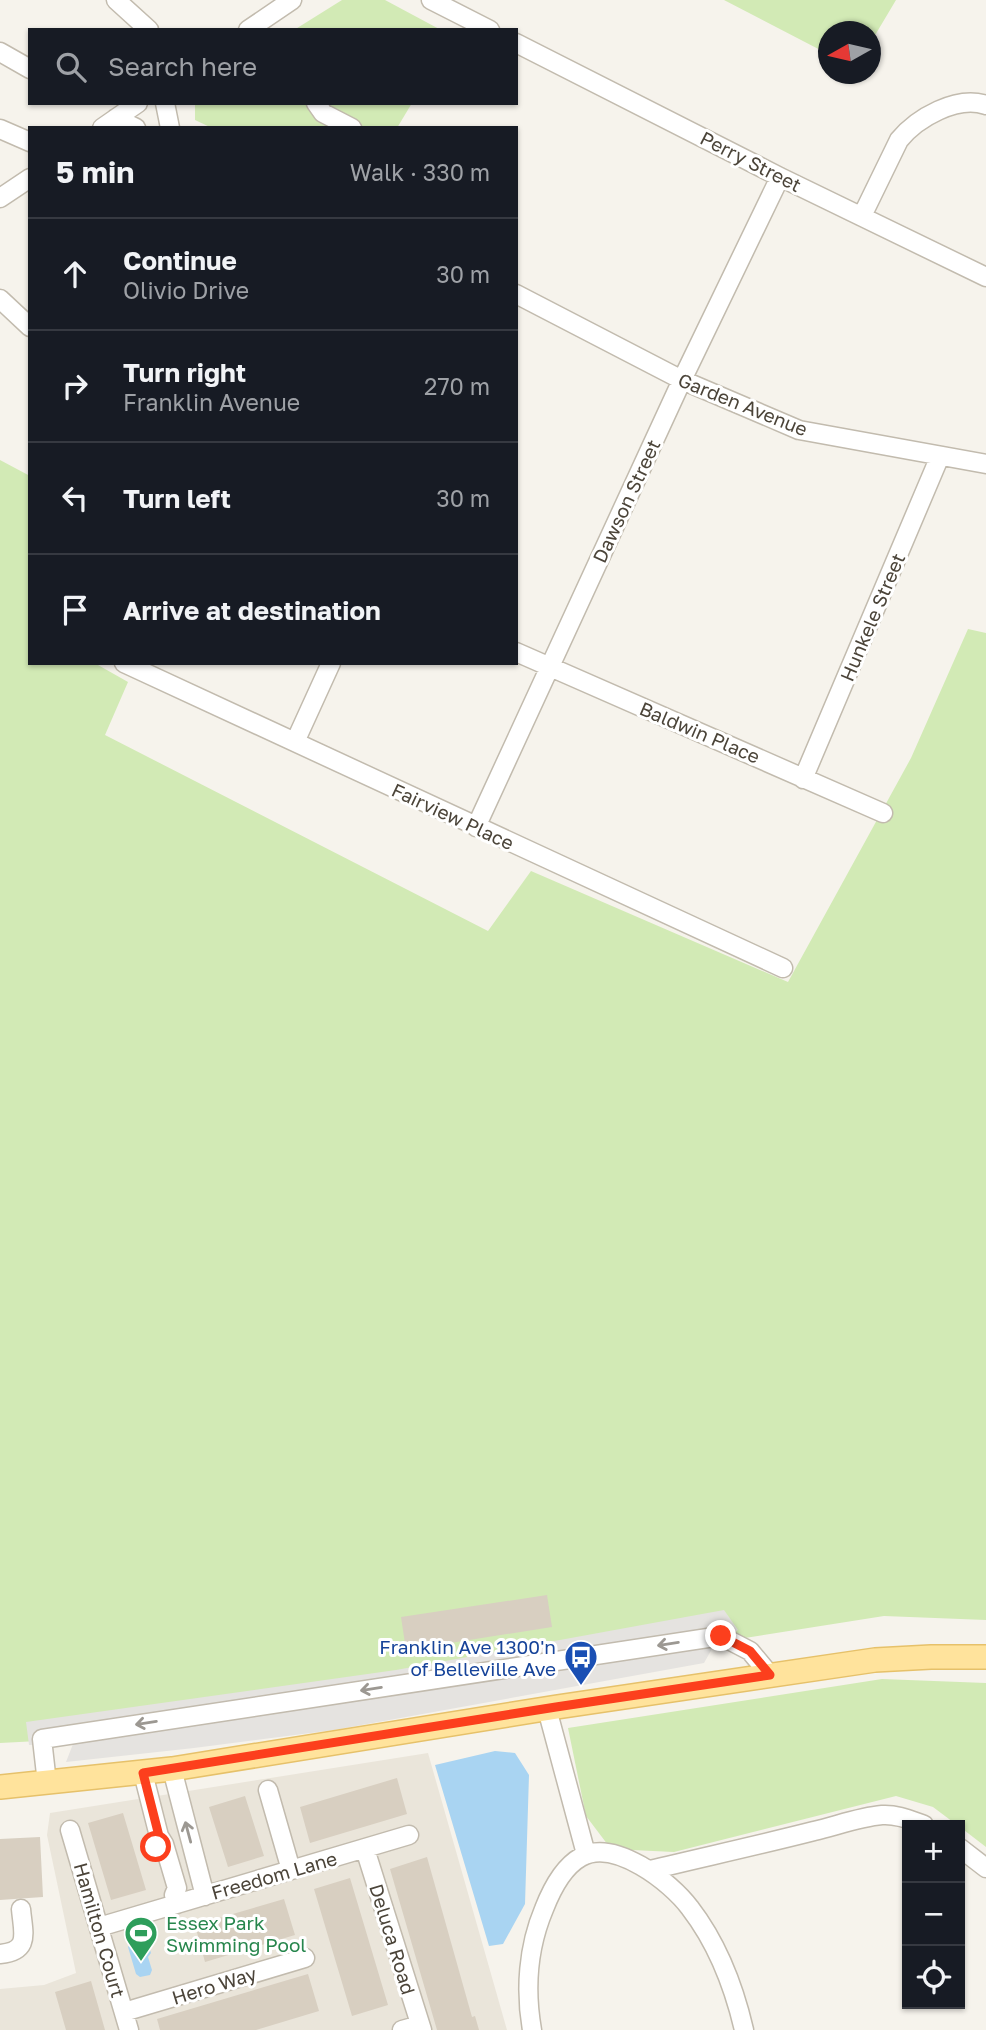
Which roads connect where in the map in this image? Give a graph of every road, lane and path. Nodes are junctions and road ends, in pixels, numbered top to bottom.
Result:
1 (116, 0) edge
2 (292, 0) edge
3 (431, 0) edge
4 (147, 28) edge
5 (251, 28) edge
6 (486, 28) edge
7 (518, 44) edge
8 (0, 52) edge
9 (28, 68) edge
10 (165, 105) edge
11 (317, 105) edge
12 (986, 105) edge
13 (121, 112) edge
14 (134, 126) edge
15 (170, 126) edge
16 (348, 126) edge
17 (0, 129) edge
18 (28, 141) edge
19 (780, 177) junction
20 (28, 179) edge
21 (0, 198) edge
22 (862, 216) junction
23 (986, 277) edge
24 (518, 297) edge
25 (0, 299) edge
26 (28, 325) edge
27 (681, 380) junction
28 (940, 456) junction
29 (986, 464) edge
30 (518, 653) edge
31 (128, 665) edge
32 (330, 665) edge
33 (549, 667) junction
34 (295, 742) junction
35 (803, 779) junction
36 (883, 813) dead end
37 (476, 827) junction
38 (783, 968) dead end
39 (986, 1657) edge
40 (770, 1675) junction
41 (547, 1709) junction
42 (172, 1769) junction
43 (143, 1773) junction
44 (47, 1783) junction
45 (0, 1787) edge
46 (268, 1790) dead end
47 (911, 1820) edge
48 (70, 1830) dead end
49 (409, 1835) dead end
50 (365, 1849) junction
51 (965, 1852) edge
52 (586, 1854) junction
53 (986, 1868) edge
54 (292, 1870) junction
55 (650, 1870) junction
56 (205, 1896) junction
57 (175, 1899) junction
58 (22, 1909) dead end
59 (99, 1927) junction
60 (0, 1954) edge
61 (304, 1958) dead end
62 (124, 2012) junction
63 (421, 2028) edge
64 (129, 2030) edge
65 (402, 2030) edge
66 (532, 2030) edge
67 (744, 2030) edge

1 - 4 street
2 - 5 street
3 - 6 street
7 - 19 street, Perry Street
8 - 9 street
10 - 15 street
11 - 16 street
12 - 22 street
13 - 14 street
17 - 18 street
19 - 22 street, Perry Street
19 - 27 street, Dawson Street
20 - 21 street
22 - 23 street, Perry Street
24 - 27 street, Garden Avenue
25 - 26 street
27 - 28 street, Garden Avenue
27 - 33 street, Dawson Street
28 - 29 street, Garden Avenue
28 - 35 street, Hunkele Street
30 - 33 street, Baldwin Place
31 - 34 street, Fairview Place
32 - 34 street
33 - 35 street, Baldwin Place
33 - 37 street, Dawson Street
34 - 37 street, Fairview Place
35 - 36 street, Baldwin Place
37 - 38 street, Fairview Place
39 - 40 main road
40 - 41 main road
40 -> 44 street
41 - 42 main road
41 - 52 street
42 - 43 main road
56 -> 42 street
43 - 44 main road
43 - 57 street
44 - 45 main road
46 - 54 street
47 - 55 street
48 - 59 street, Hamilton Court
49 - 50 street, Freedom Lane
50 - 54 street, Freedom Lane
50 - 63 street, Deluca Road
51 - 53 street
52 - 55 street
52 - 66 street
54 - 56 street, Freedom Lane
55 - 67 street
56 - 57 street, Freedom Lane
57 - 59 street, Freedom Lane
58 - 60 street
59 - 62 street, Hamilton Court
61 - 62 street, Hero Way
62 - 64 street, Hamilton Court
63 - 65 street

